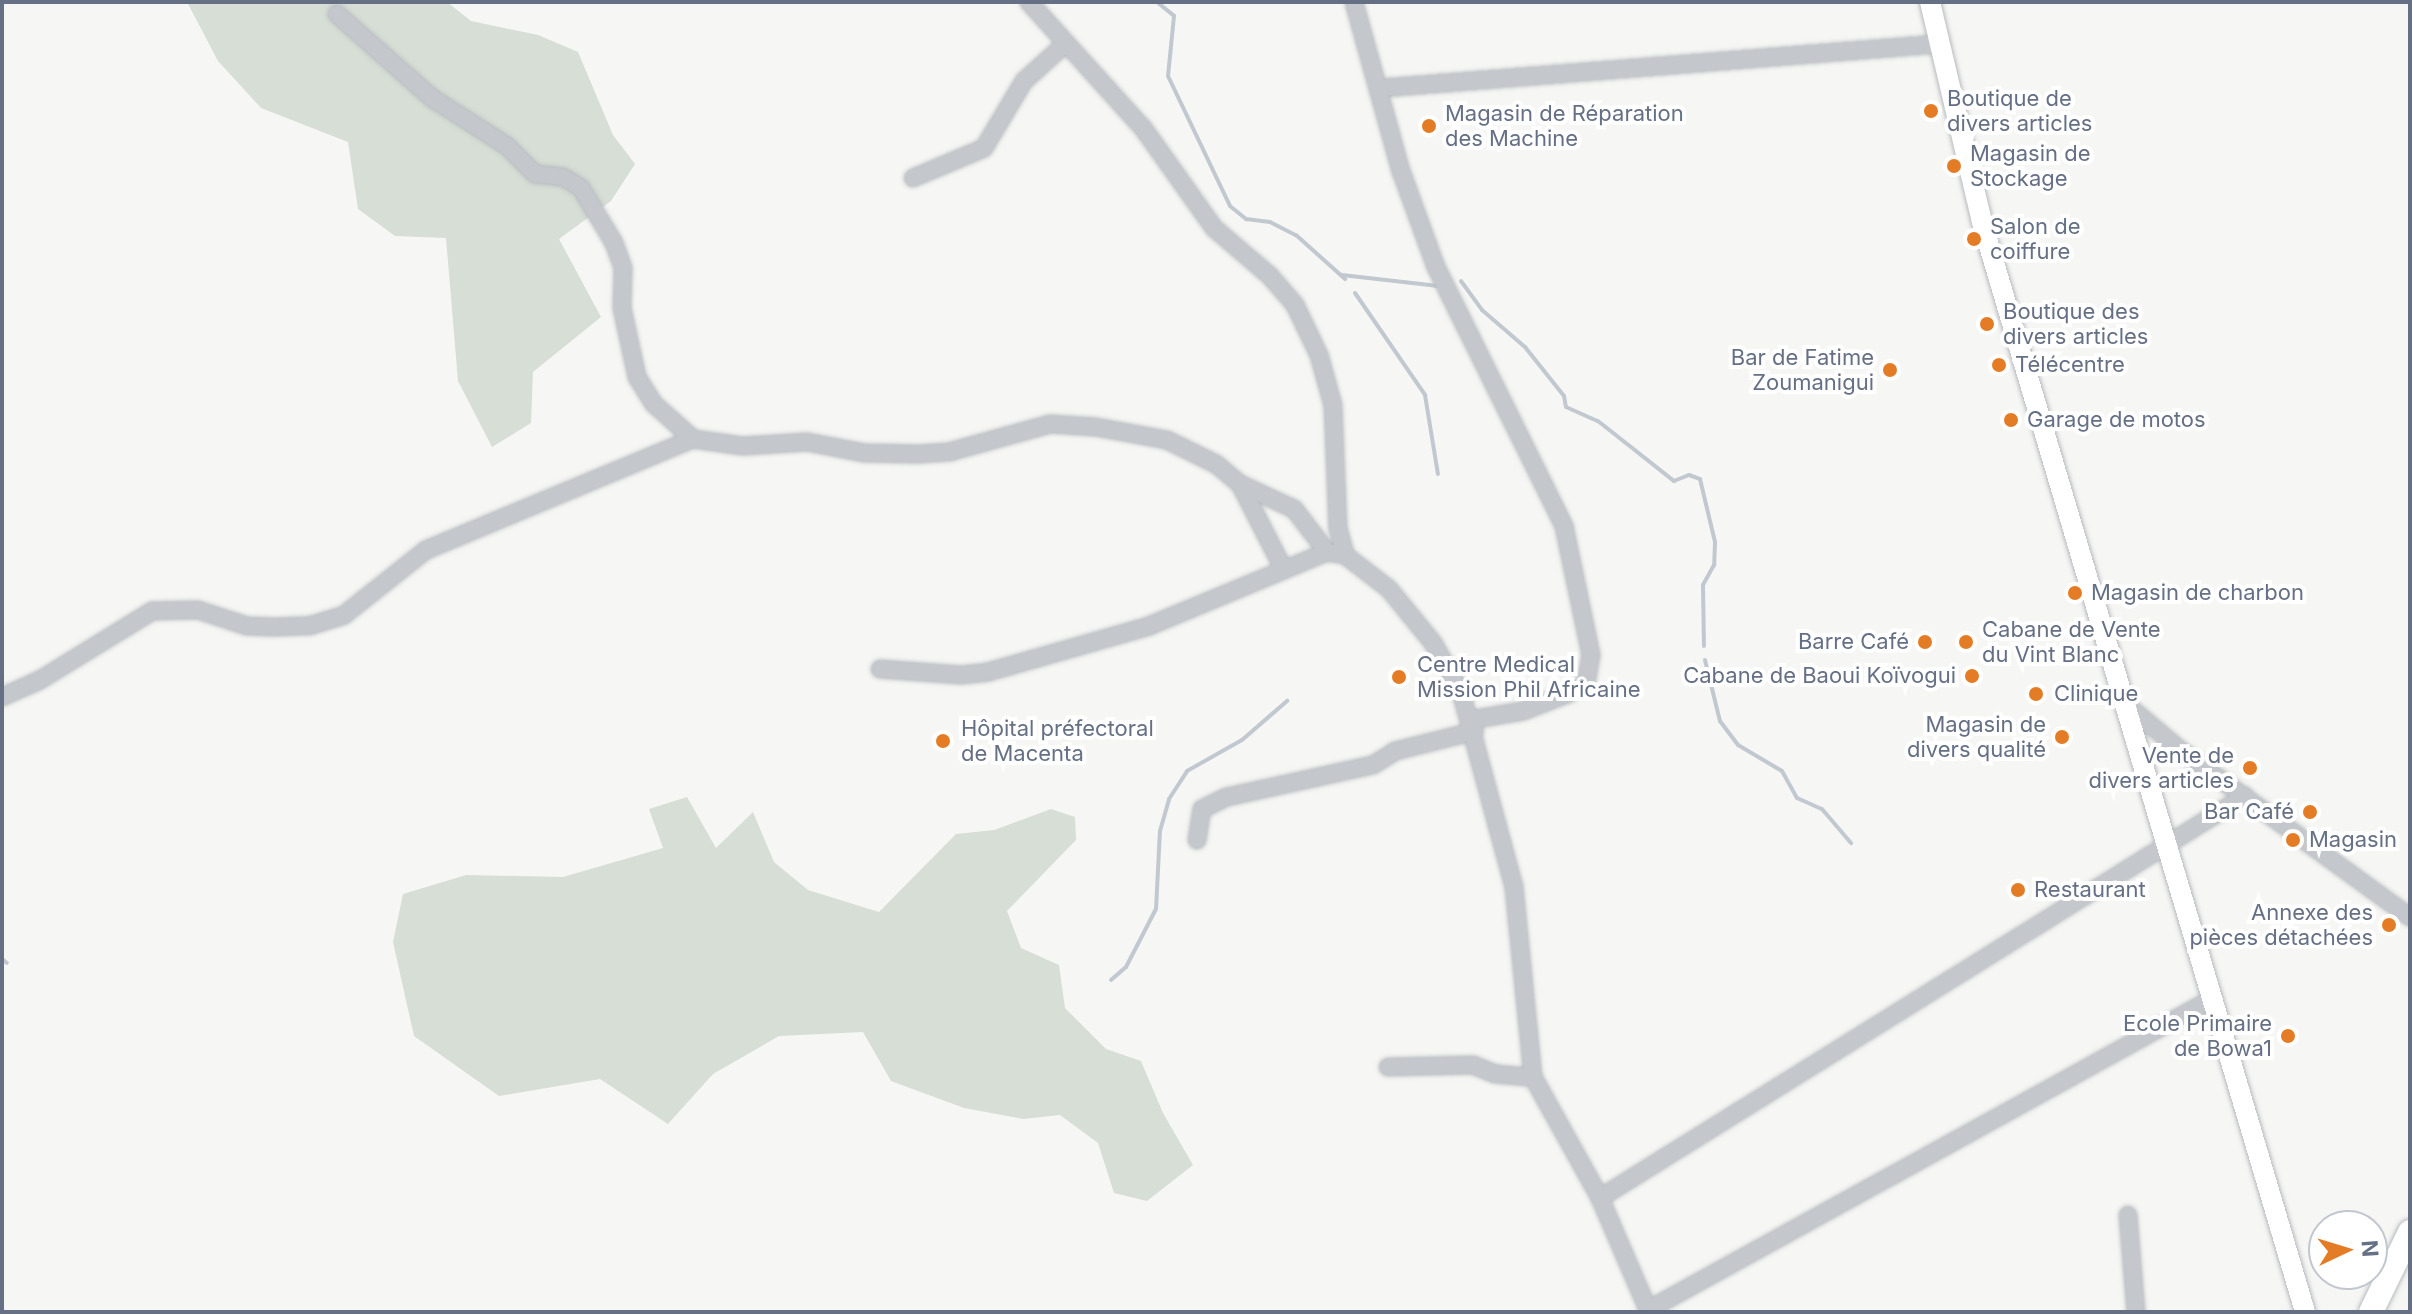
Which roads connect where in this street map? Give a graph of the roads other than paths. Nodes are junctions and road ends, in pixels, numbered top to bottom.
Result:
1 (1029, 2) edge
2 (1354, 2) edge
3 (1930, 2) edge
4 (337, 14) dead end
5 (1938, 44) junction
6 (1064, 45) junction
7 (1382, 88) junction
8 (913, 178) dead end
9 (693, 439) junction
10 (1240, 484) junction
11 (1327, 552) junction
12 (1345, 555) junction
13 (1283, 568) junction
14 (880, 669) dead end
15 (2, 697) edge
16 (2127, 705) junction
17 (1472, 726) junction
18 (2245, 796) junction
19 (1197, 840) dead end
20 (2165, 844) junction
21 (2410, 917) edge
22 (2212, 999) junction
23 (1388, 1067) dead end
24 (1533, 1077) junction
25 (1600, 1198) junction
26 (2128, 1215) dead end
27 (2410, 1232) edge
28 (1648, 1311) edge
29 (2136, 1312) edge
30 (2305, 1312) edge
31 (2371, 1312) edge

1 - 6 street
2 - 7 street
3 - 5 main road
4 - 9 street
5 - 7 street
5 - 16 main road
6 - 8 street
6 - 12 street
7 - 17 street
9 - 10 street
9 - 15 street
10 - 11 street
10 - 13 street
11 - 12 street
11 - 13 street
12 - 17 street
13 - 14 street
16 - 18 street
16 - 20 main road
17 - 19 street
17 - 24 street
18 - 20 street
18 - 21 street
20 - 22 main road
20 - 25 street
22 - 28 street
22 - 30 main road
23 - 24 street
24 - 25 street
25 - 28 street
26 - 29 street
27 - 31 highway

